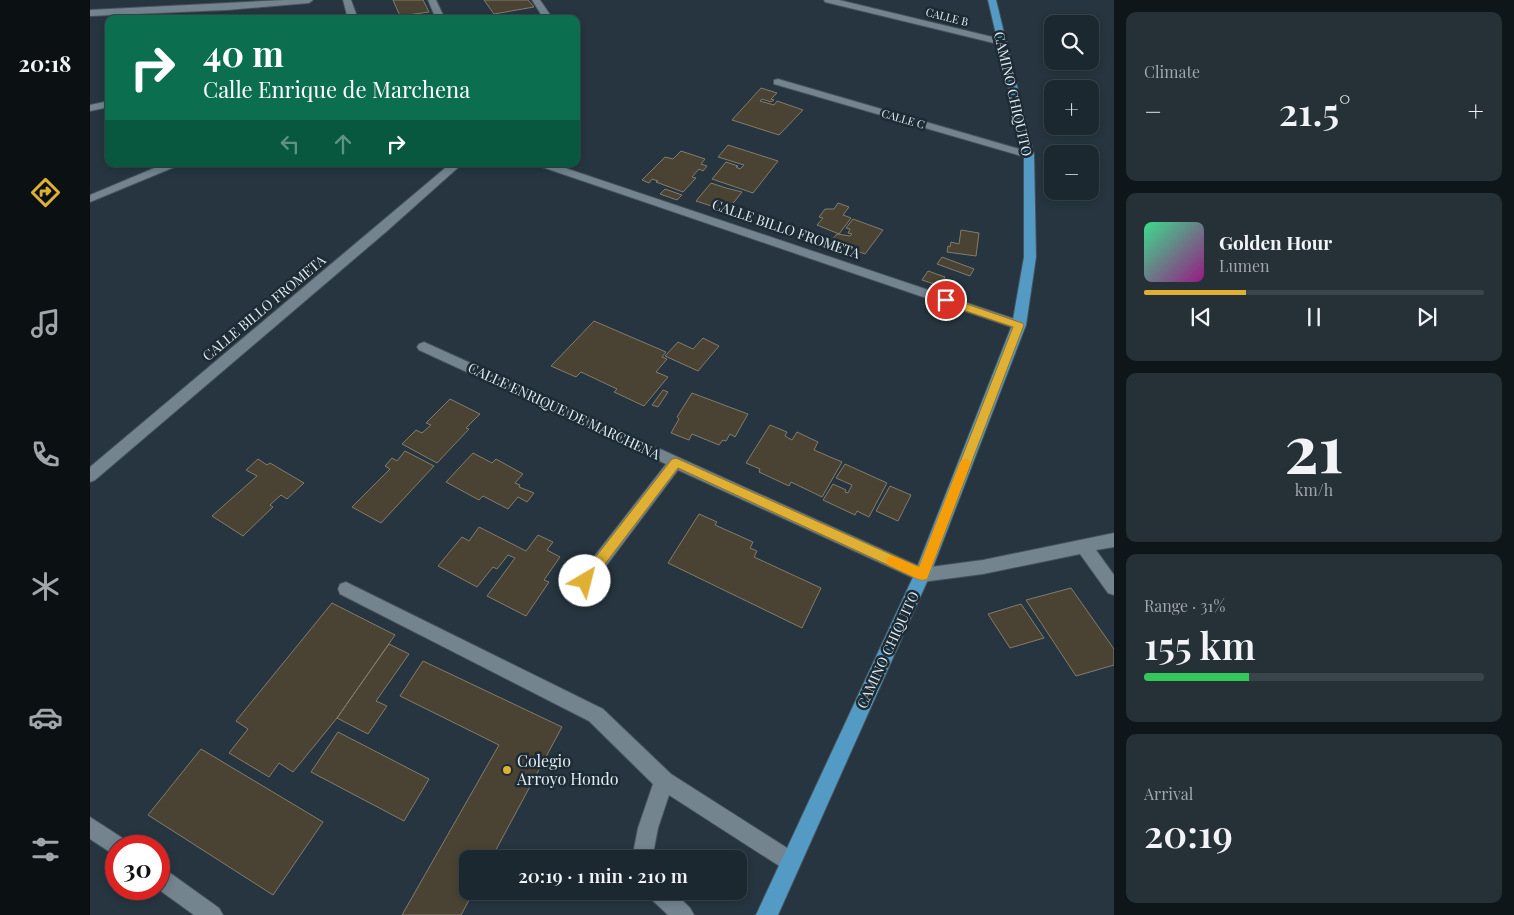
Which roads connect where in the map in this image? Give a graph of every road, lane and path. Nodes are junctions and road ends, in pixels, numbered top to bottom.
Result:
1 (181, 0) edge
2 (308, 0) edge
3 (347, 0) edge
4 (432, 0) edge
5 (536, 0) edge
6 (828, 0) edge
7 (992, 0) edge
8 (173, 8) junction
9 (90, 14) edge
10 (163, 15) edge
11 (352, 15) edge
12 (439, 15) edge
13 (546, 15) edge
14 (1002, 42) junction
15 (778, 82) dead end
16 (105, 105) edge
17 (90, 108) edge
18 (1029, 155) junction
19 (166, 167) edge
20 (453, 167) edge
21 (552, 167) edge
22 (90, 199) edge
23 (1019, 325) junction
24 (424, 347) dead end
25 (676, 462) junction
26 (90, 476) edge
27 (1114, 540) edge
28 (1085, 548) junction
29 (922, 575) junction
30 (585, 581) dead end
31 (1114, 588) edge
32 (346, 590) dead end
33 (664, 781) junction
34 (90, 827) edge
35 (105, 838) edge
36 (644, 850) edge
37 (792, 862) junction
38 (170, 885) edge
39 (667, 900) edge
40 (212, 915) edge
41 (683, 915) edge
42 (767, 915) edge

1 - 8 street
2 - 8 street
3 - 11 street
4 - 12 street
5 - 13 street
6 - 14 street, CALLE B
7 - 14 main road, CAMINO CHIQUITO
8 - 9 street
8 - 10 street
14 - 18 main road, CAMINO CHIQUITO
15 - 18 street, CALLE C
16 - 17 street
18 - 23 main road, CAMINO CHIQUITO
19 - 22 street
20 - 26 street, CALLE BILLO FROMETA
21 - 23 street, CALLE BILLO FROMETA
23 - 29 main road, CAMINO CHIQUITO
24 - 25 street, CALLE ENRIQUE DE MARCHENA
25 - 29 street, CALLE ENRIQUE DE MARCHENA
25 - 30 street
27 - 28 street
28 - 29 street
28 - 31 street
29 - 37 main road, CAMINO CHIQUITO
32 - 33 street
33 - 36 street
33 - 37 street
34 - 35 street
37 - 42 main road, CAMINO CHIQUITO
38 - 40 street
39 - 41 street

